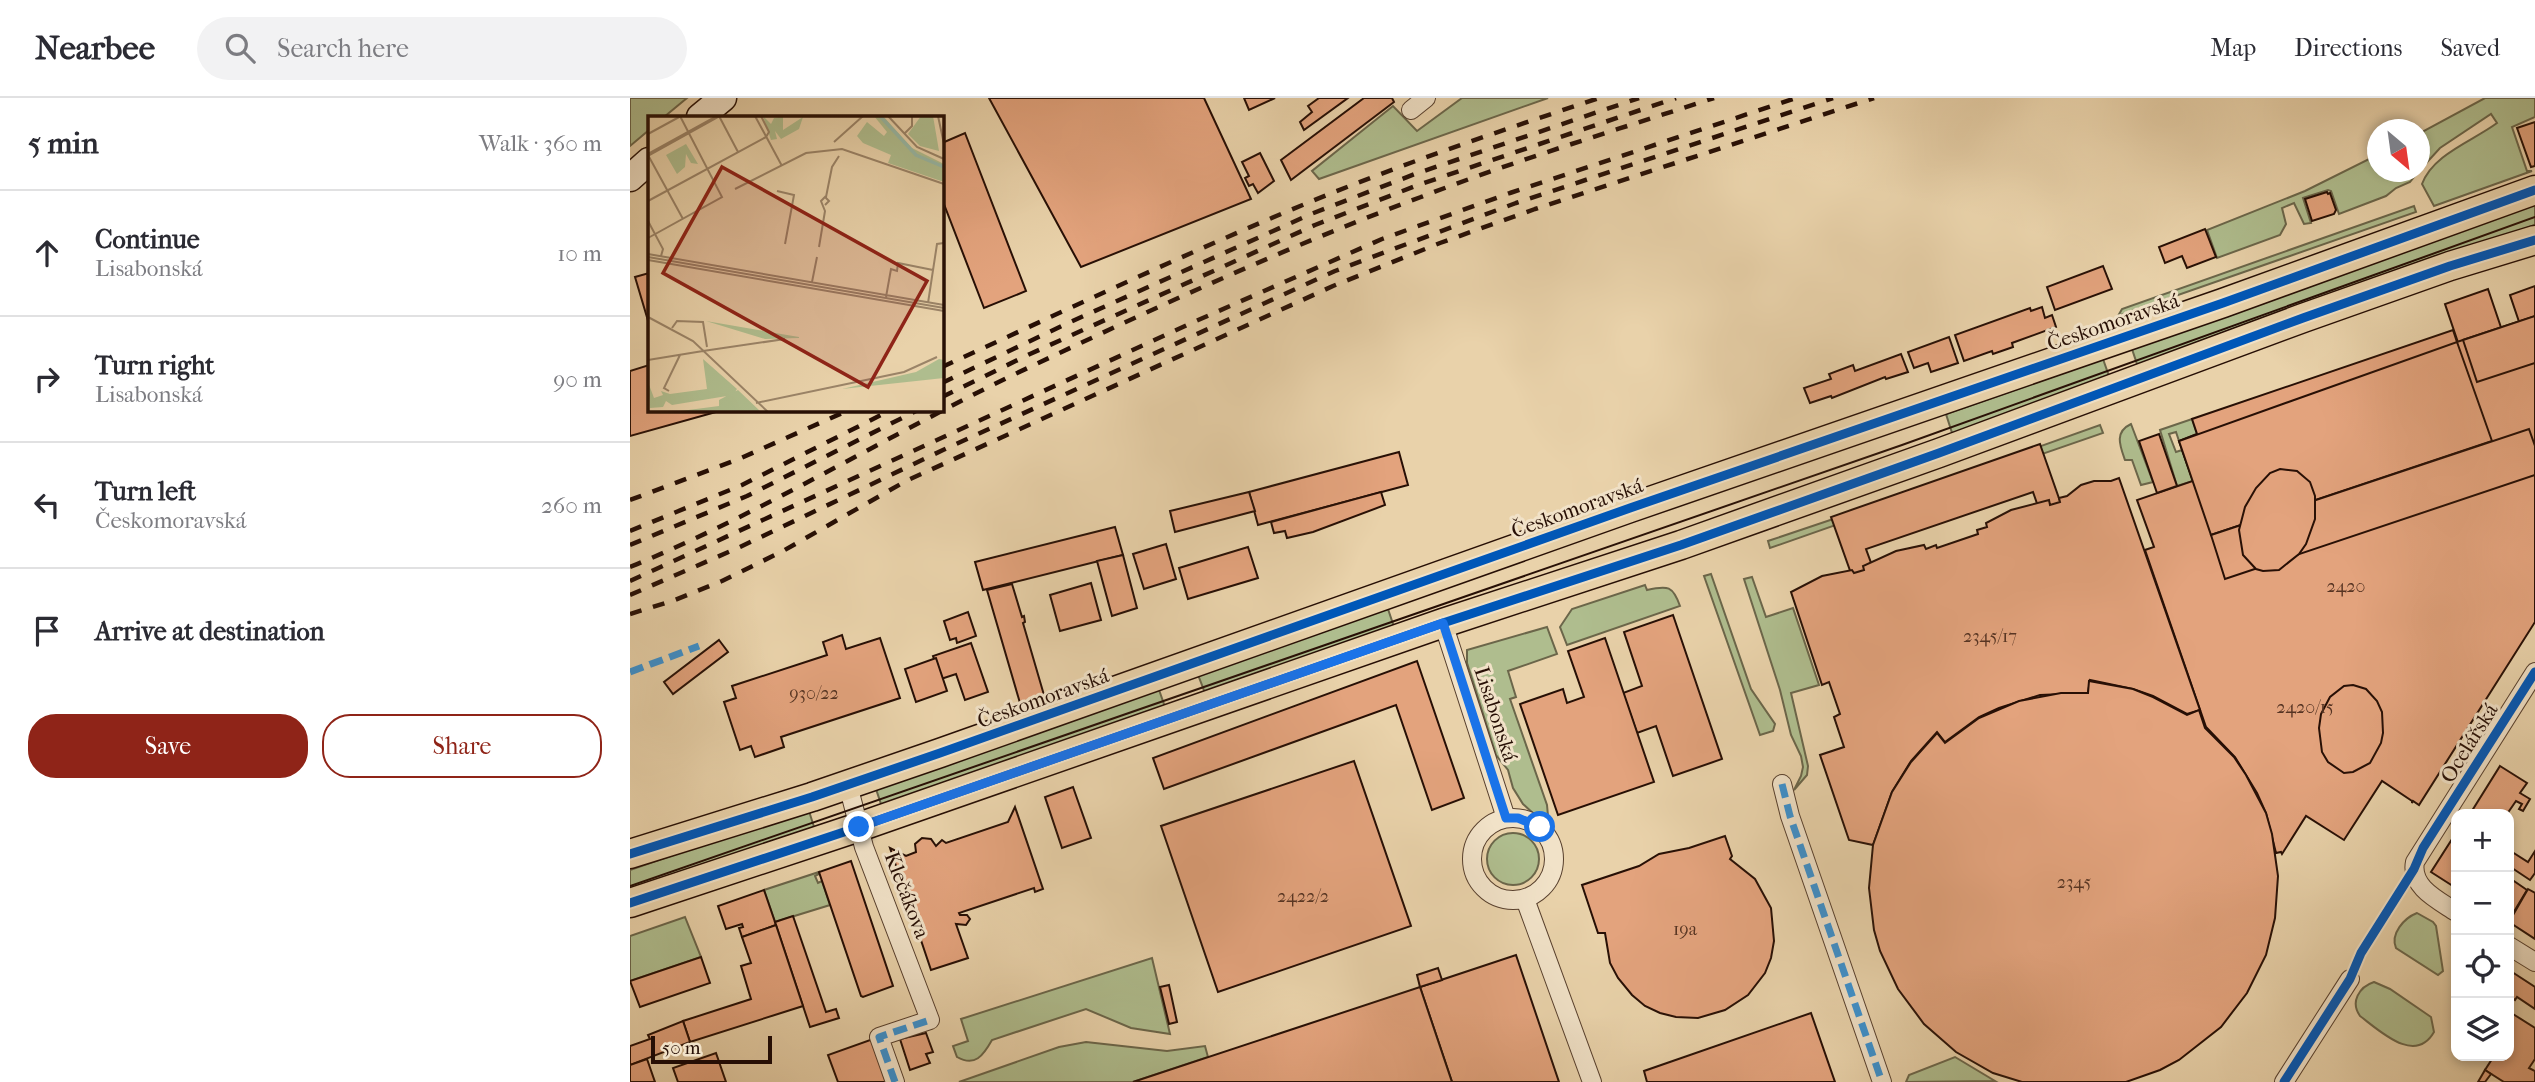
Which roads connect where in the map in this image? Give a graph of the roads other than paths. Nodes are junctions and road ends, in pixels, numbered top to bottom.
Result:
1 (723, 98) edge
2 (1426, 98) edge
3 (1411, 110) dead end
4 (701, 116) edge
5 (648, 162) edge
6 (630, 178) edge
7 (2535, 190) edge
8 (2535, 240) edge
9 (1443, 623) junction
10 (2535, 672) edge
11 (1782, 784) dead end
12 (848, 785) junction
13 (1506, 818) junction
14 (859, 827) junction
15 (630, 854) edge
16 (1525, 899) junction
17 (630, 903) edge
18 (2451, 908) edge
19 (2514, 949) edge
20 (2535, 962) edge
21 (2350, 979) dead end
22 (895, 1082) edge
23 (1592, 1082) edge
24 (1882, 1082) edge
25 (2284, 1082) edge

1 - 4 main road
2 - 3 street
5 - 6 main road
7 - 12 main road, Českomoravská
8 - 9 main road
9 - 13 street, Lisabonská
9 - 14 main road
10 - 18 street, Ocelářská
11 - 24 street
12 - 14 street, Klečákova
12 - 15 main road, Českomoravská
13 - 16 street
13 - 16 street
14 - 17 main road
14 - 22 street, Klečákova
16 - 23 street
19 - 20 street
21 - 25 street

